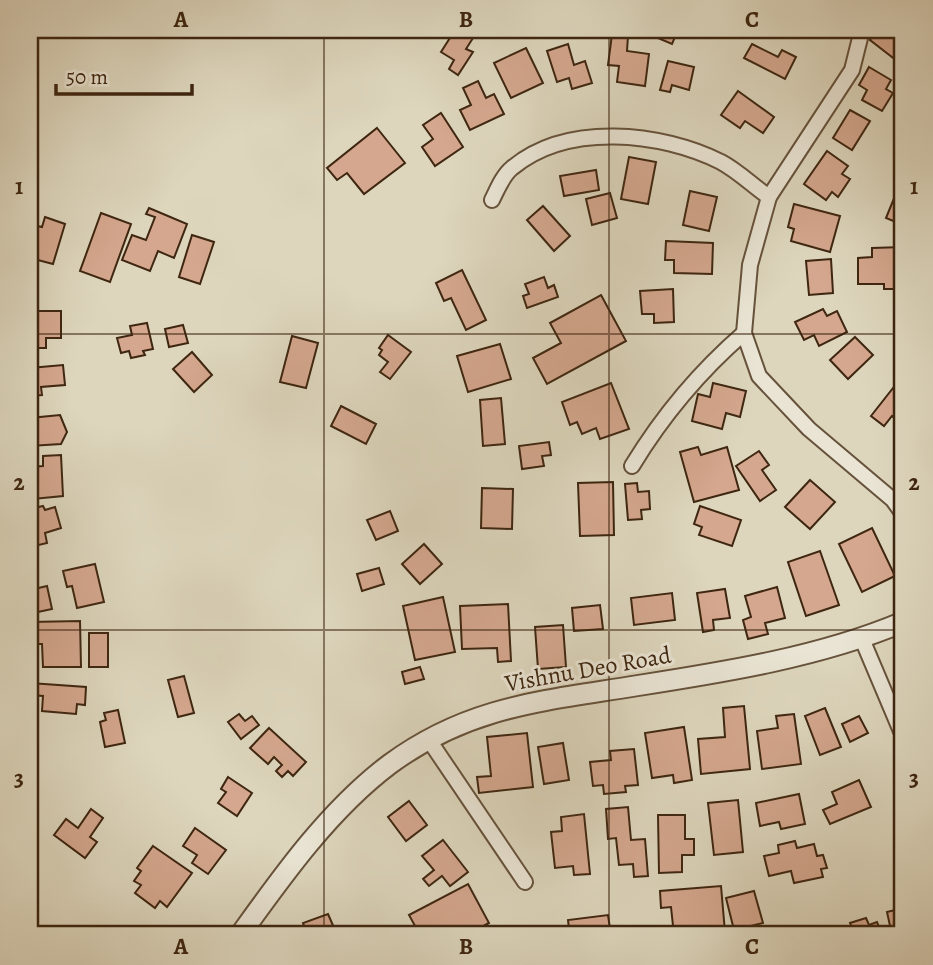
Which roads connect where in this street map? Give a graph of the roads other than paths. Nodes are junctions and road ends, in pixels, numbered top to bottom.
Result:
1 (862, 30) edge
2 (769, 197) junction
3 (492, 200) dead end
4 (744, 333) junction
5 (632, 466) dead end
6 (903, 514) edge
7 (903, 622) edge
8 (862, 639) junction
9 (903, 736) edge
10 (429, 740) junction
11 (525, 882) dead end
12 (240, 935) edge

1 - 2 street
2 - 3 street
2 - 4 street
4 - 5 street
4 - 6 street
7 - 8 street, Vishnu Deo Road
8 - 9 street
8 - 10 street, Vishnu Deo Road
10 - 11 street
10 - 12 street, Vishnu Deo Road

